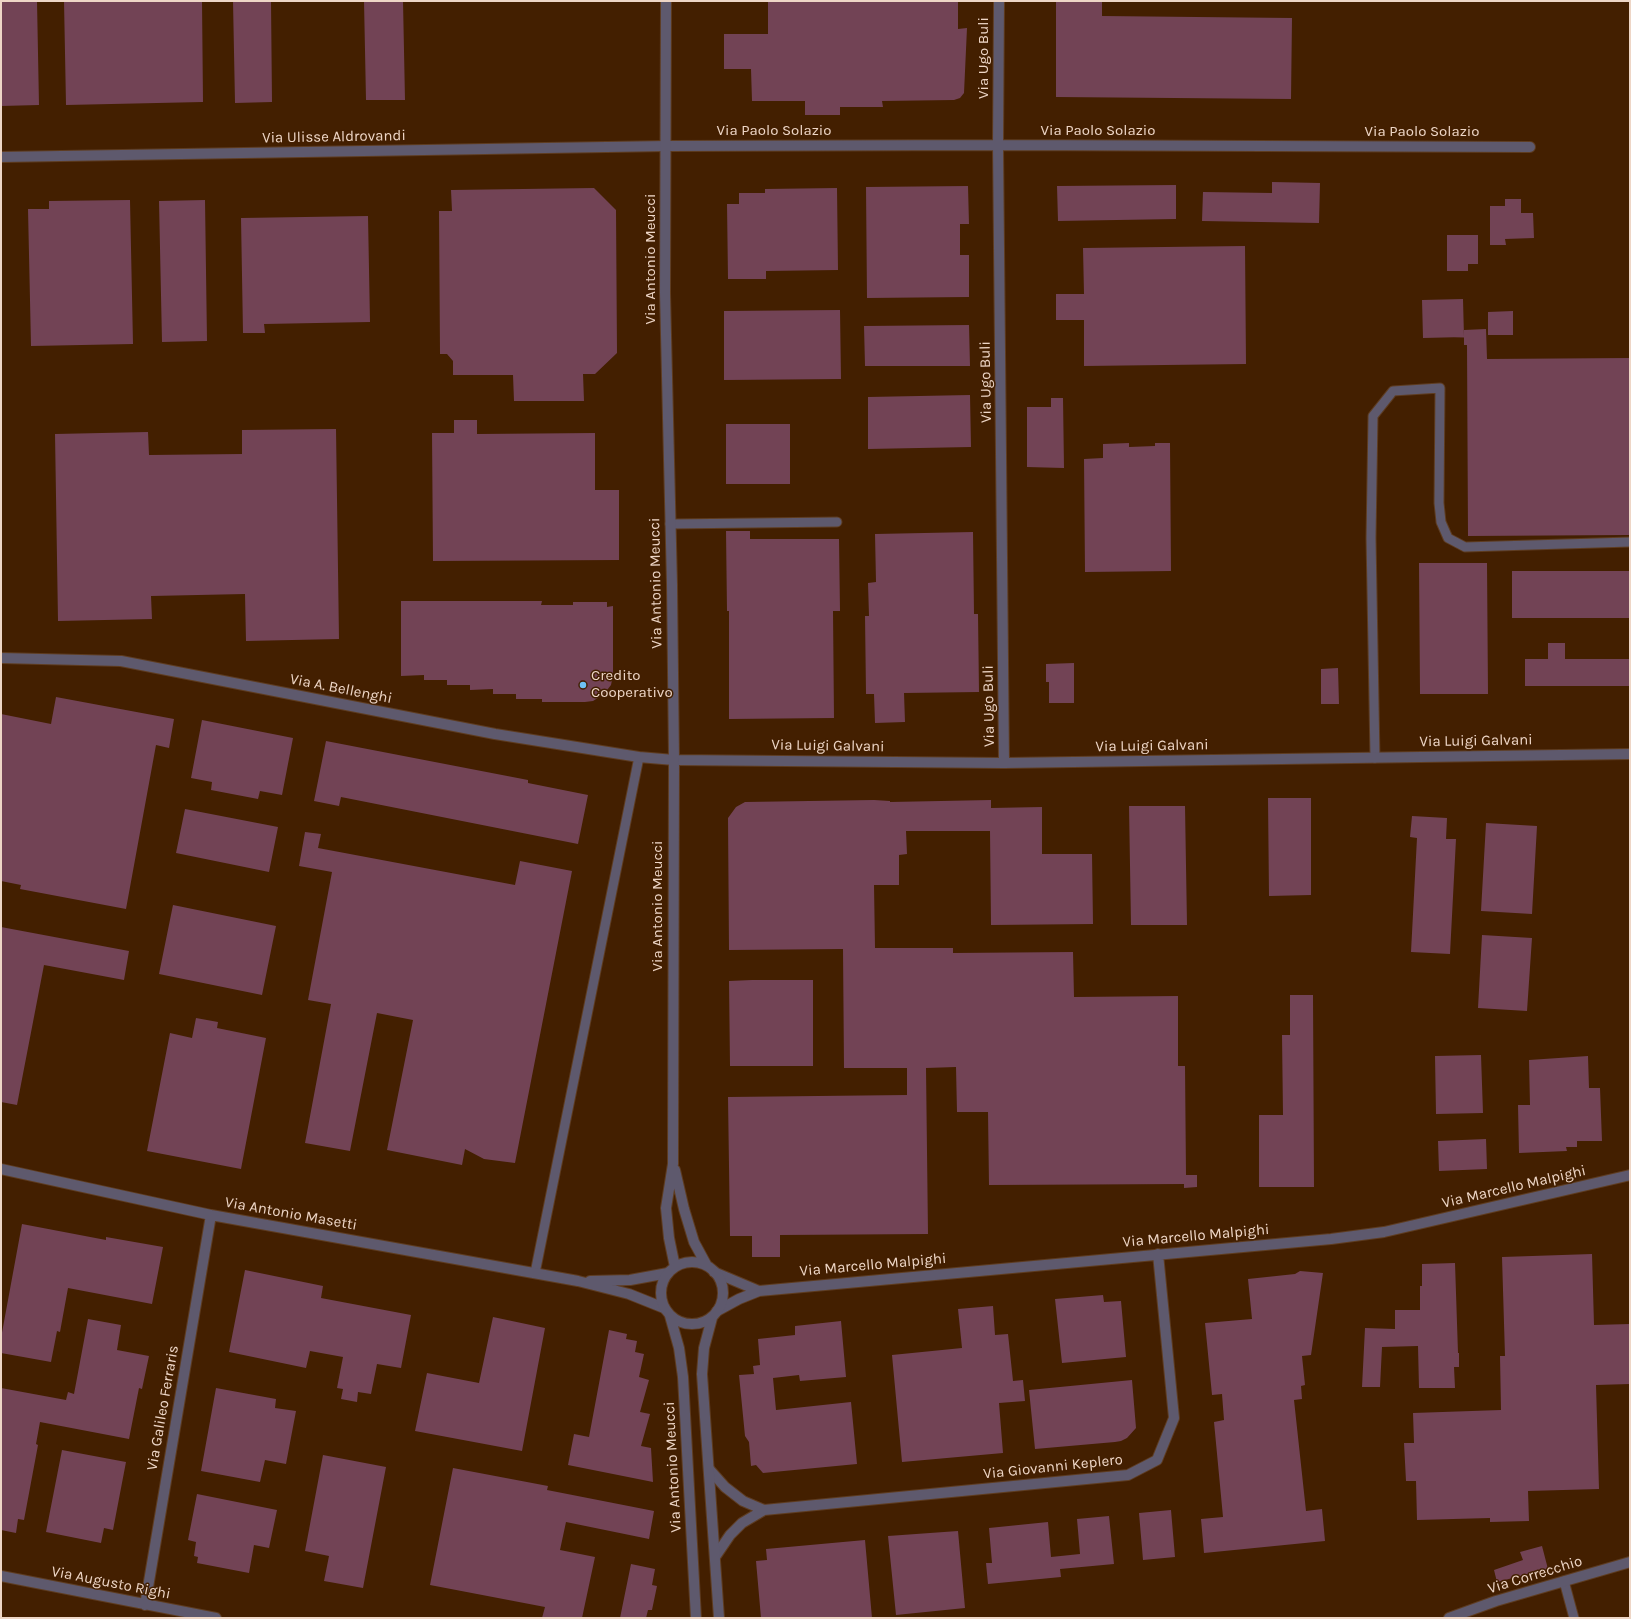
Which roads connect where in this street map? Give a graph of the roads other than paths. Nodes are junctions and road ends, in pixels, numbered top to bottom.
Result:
1 (666, 1) edge
2 (999, 1) edge
3 (998, 145) junction
4 (667, 146) junction
5 (1530, 147) dead end
6 (1, 157) edge
7 (837, 522) dead end
8 (670, 524) junction
9 (1630, 542) edge
10 (1, 658) edge
11 (1630, 754) edge
12 (639, 757) junction
13 (1375, 758) junction
14 (674, 760) junction
15 (1004, 763) junction
16 (673, 1164) junction
17 (1, 1169) edge
18 (1630, 1175) edge
19 (211, 1216) junction
20 (1158, 1254) junction
21 (711, 1269) junction
22 (672, 1270) junction
23 (535, 1273) junction
24 (578, 1281) junction
25 (759, 1291) junction
26 (664, 1308) junction
27 (714, 1314) junction
28 (670, 1316) junction
29 (709, 1469) junction
30 (764, 1510) junction
31 (715, 1557) junction
32 (1630, 1562) edge
33 (1, 1576) edge
34 (1564, 1581) junction
35 (145, 1605) junction
36 (216, 1618) edge
37 (696, 1618) edge
38 (719, 1618) edge
39 (1449, 1618) edge
40 (1574, 1618) edge

1 - 4 street, Via Antonio Meucci
2 - 3 street, Via Ugo Buli
3 - 4 street, Via Paolo Solazio
3 - 5 street, Via Paolo Solazio
3 - 15 street, Via Ugo Buli
4 - 6 street, Via Ulisse Aldrovandi
4 - 8 street, Via Antonio Meucci
7 - 8 lane
8 - 14 street, Via Antonio Meucci
9 - 13 lane
10 - 12 street, Via A. Bellenghi
11 - 13 street, Via Luigi Galvani
12 - 14 street, Via A. Bellenghi
12 - 23 lane
13 - 15 street, Via Luigi Galvani
14 - 15 street, Via Luigi Galvani
14 - 16 street, Via Antonio Meucci
16 - 21 street, Via Antonio Meucci
16 - 22 street, Via Antonio Meucci
17 - 19 street, Via Antonio Masetti
18 - 20 street, Via Marcello Malpighi
19 - 23 street, Via Antonio Masetti
19 - 35 street, Via Galileo Ferraris
20 - 25 street, Via Marcello Malpighi
20 - 30 street, Via Giovanni Keplero
21 - 22 street
21 - 25 street, Via Marcello Malpighi
21 - 27 street
22 - 24 street, Via Antonio Masetti
22 - 26 street
23 - 24 street, Via Antonio Masetti
24 - 26 street, Via Antonio Masetti
25 - 27 street, Via Marcello Malpighi
26 - 28 street
27 - 28 street
27 - 29 street
28 - 37 street, Via Antonio Meucci
29 - 30 street, Via Giovanni Keplero
29 - 31 street
30 - 31 street, Via Giovanni Keplero
31 - 38 street
32 - 34 street, Via Correcchio
33 - 35 street, Via Augusto Righi
34 - 39 street, Via Correcchio
34 - 40 lane
35 - 36 street, Via Augusto Righi

